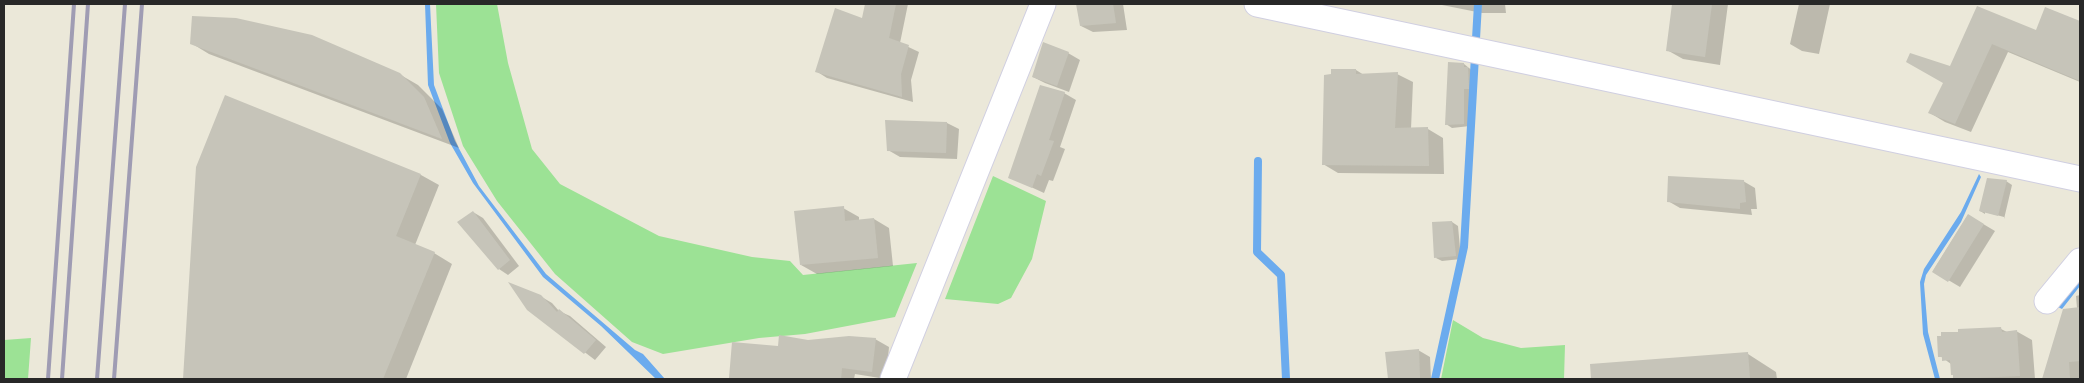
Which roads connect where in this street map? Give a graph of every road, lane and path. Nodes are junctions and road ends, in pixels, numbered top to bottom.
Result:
1 (1043, 4) edge
2 (1257, 4) edge
3 (2080, 179) edge
4 (2080, 261) edge
5 (2047, 301) dead end
6 (893, 379) edge

1 - 6 street
2 - 3 street
4 - 5 street

